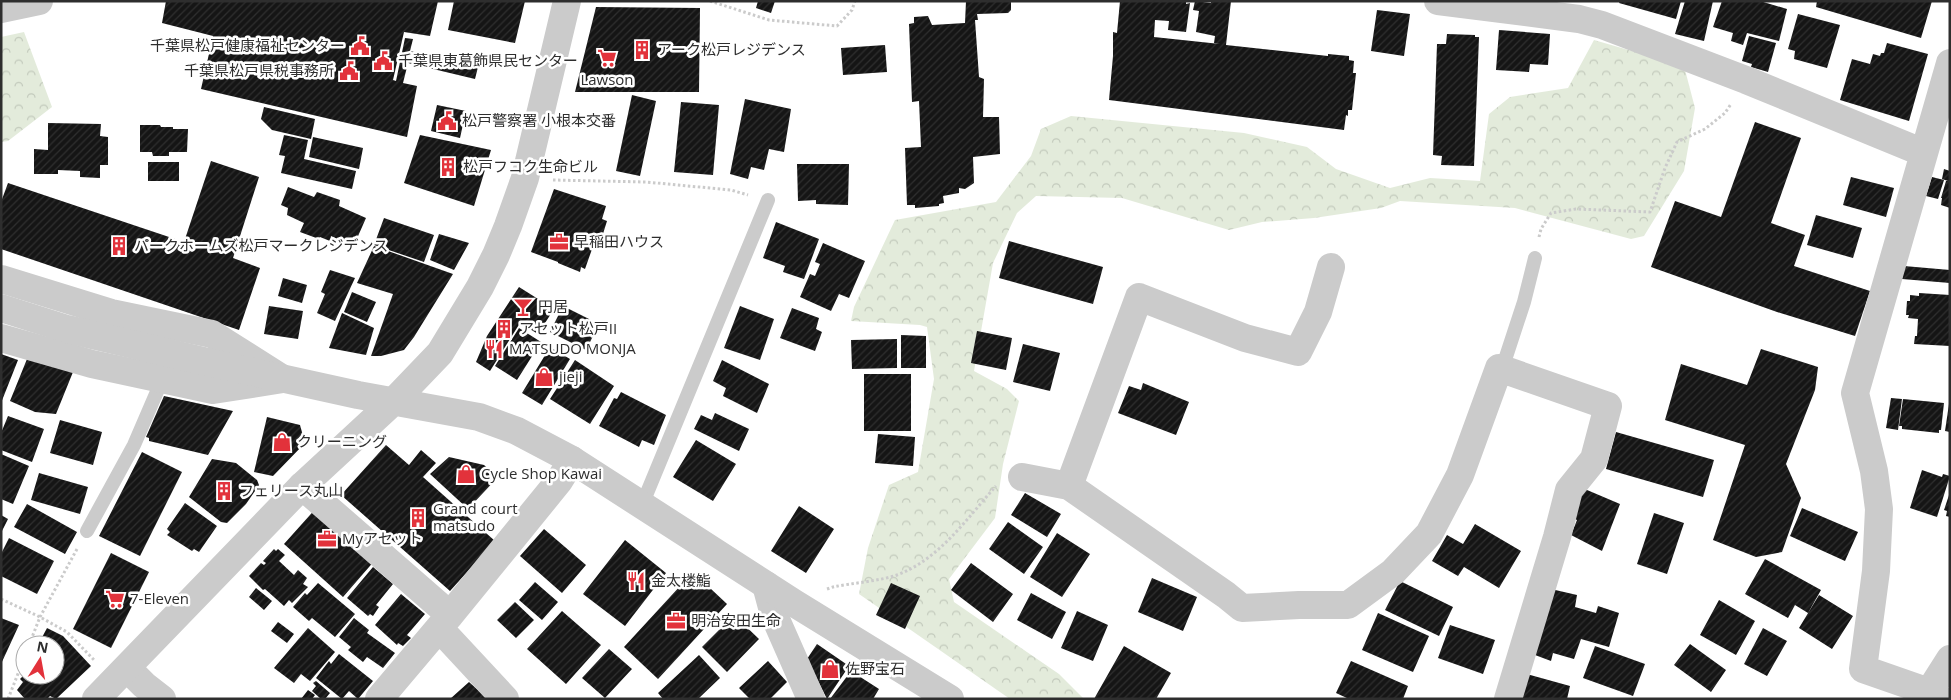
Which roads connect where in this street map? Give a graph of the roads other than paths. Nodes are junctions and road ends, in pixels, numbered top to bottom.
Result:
1 (38, 1) edge
2 (567, 1) edge
3 (1438, 1) edge
4 (1, 9) edge
5 (1605, 13) edge
6 (1950, 63) edge
7 (1924, 153) junction
8 (768, 200) road end
9 (1535, 258) road end
10 (1331, 267) dead end
11 (1, 279) edge
12 (1, 308) edge
13 (1, 338) edge
14 (1502, 369) junction
15 (284, 379) junction
16 (162, 380) junction
17 (394, 401) junction
18 (572, 460) junction
19 (1022, 477) road end
20 (302, 486) junction
21 (1069, 486) junction
22 (642, 505) junction
23 (87, 531) road end
24 (766, 585) junction
25 (444, 621) junction
26 (1950, 659) edge
27 (114, 667) junction
28 (1940, 693) edge
29 (96, 699) edge
30 (162, 699) edge
31 (379, 699) edge
32 (505, 699) edge
33 (811, 699) edge
34 (950, 699) edge
35 (1508, 699) edge

1 - 4 street
2 - 17 street
3 - 5 street
5 - 7 street
6 - 7 street
7 - 28 street
8 - 22 lane
9 - 14 lane
10 - 21 street
11 - 15 street
12 - 15 street
13 - 16 street
14 - 21 street
14 - 35 street
15 - 16 street
15 - 17 street
16 - 23 lane
17 - 18 street
17 - 20 street
18 - 22 street
18 - 25 street
19 - 21 street
20 - 25 street
20 - 27 street
22 - 24 street
24 - 33 street
24 - 34 street
25 - 31 street
25 - 32 street
26 - 28 street
27 - 29 street
27 - 30 street

